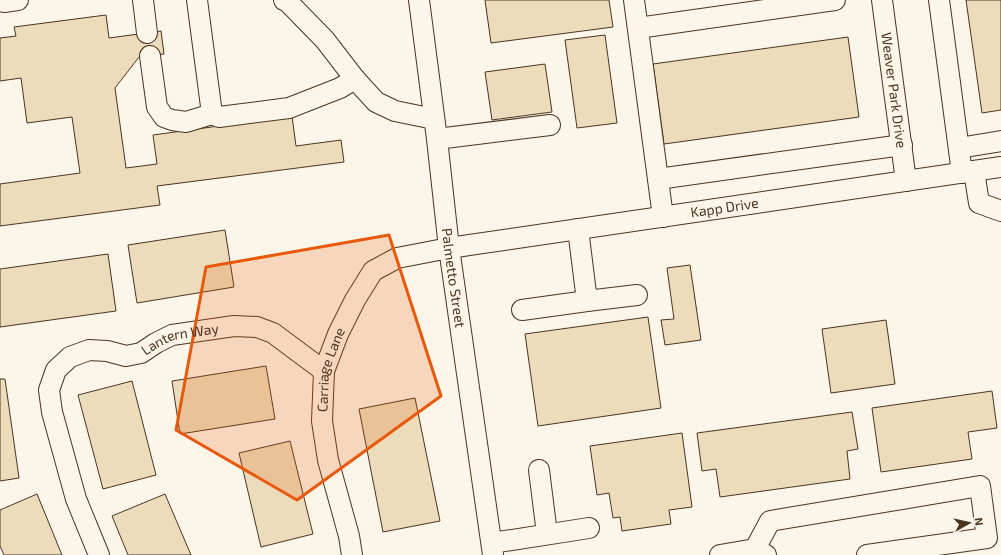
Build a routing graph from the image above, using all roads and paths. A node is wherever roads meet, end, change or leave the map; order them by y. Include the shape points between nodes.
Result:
1 (143, 0) edge
2 (197, 0) edge
3 (284, 0) edge
4 (419, 0) edge
5 (634, 0) edge
6 (835, 0) edge
7 (882, 0) edge
8 (939, 0) edge
9 (638, 28) junction
10 (147, 33) dead end
11 (150, 56) dead end
12 (355, 79) junction
13 (212, 114) junction
14 (434, 119) junction
15 (550, 125) dead end
16 (437, 139) junction
17 (1001, 141) edge
18 (902, 145) junction
19 (959, 148) junction
20 (1001, 167) edge
21 (968, 172) junction
22 (658, 179) junction
23 (906, 181) junction
24 (1001, 211) edge
25 (663, 216) junction
26 (578, 229) junction
27 (449, 248) junction
28 (637, 295) dead end
29 (588, 301) junction
30 (522, 310) dead end
31 (324, 371) junction
32 (539, 470) dead end
33 (589, 528) dead end
34 (547, 534) junction
35 (492, 549) edge
36 (761, 552) edge
37 (99, 555) edge
38 (352, 555) edge
39 (720, 555) edge
40 (867, 555) edge

1 - 10 street
2 - 13 street
3 - 12 street via 325,40
4 - 14 street, Palmetto Street
5 - 9 street
6 - 9 street
7 - 18 street, Weaver Park Drive
8 - 19 street
9 - 22 street
11 - 13 street via 157,106 164,117 186,122
12 - 13 street via 340,88 290,108 219,117
12 - 14 street via 376,102 395,111
14 - 16 street, Palmetto Street
15 - 16 street
16 - 27 street, Palmetto Street
17 - 19 street
18 - 22 street
18 - 23 street, Weaver Park Drive
19 - 21 street
20 - 21 street, Kapp Drive
21 - 23 street, Kapp Drive
21 - 24 street via 979,203
22 - 25 street
23 - 25 street, Kapp Drive
25 - 26 street, Kapp Drive
26 - 27 street, Kapp Drive
26 - 29 street
27 - 31 street, Carriage Lane via 397,258 373,271 338,334
27 - 35 street, Palmetto Street
28 - 29 street
29 - 30 street
31 - 37 street, Lantern Way via 273,332 257,327 234,326 172,335 141,353 126,356 107,350 89,350 70,357 56,370 49,390 52,412 76,499
31 - 38 street, Carriage Lane via 322,421 328,460
32 - 34 street
33 - 34 street
34 - 35 street
36 - 39 street
36 - 40 street via 770,521 980,486 987,538

